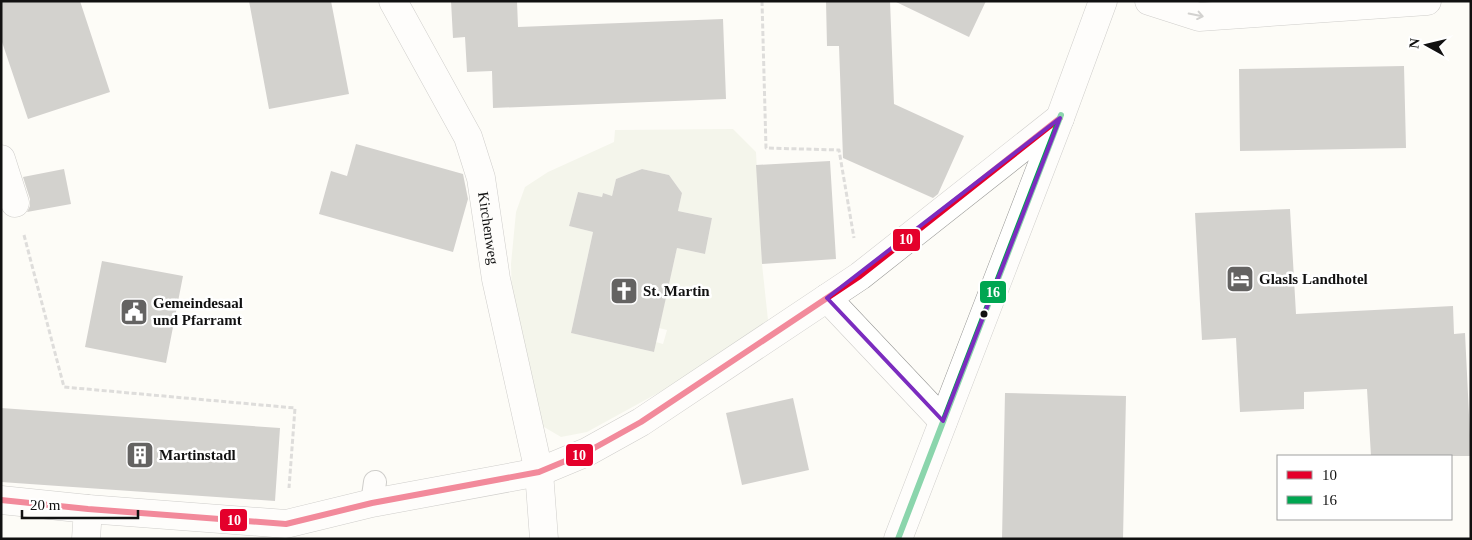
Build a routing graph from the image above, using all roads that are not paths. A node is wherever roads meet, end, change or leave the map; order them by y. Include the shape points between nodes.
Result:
1 (393, 1) edge
2 (1103, 1) edge
3 (1149, 1) edge
4 (1427, 1) edge
5 (1354, 4) edge
6 (1060, 118) junction
7 (1, 159) edge
8 (15, 203) road end
9 (827, 298) junction
10 (943, 421) junction
11 (540, 472) junction
12 (1, 500) edge
13 (88, 509) junction
14 (86, 539) edge
15 (544, 539) edge
16 (898, 539) edge

1 - 11 street, Kirchenweg via 468,137 482,178 496,279
2 - 6 street
3 -> 5 street via 1199,17
4 - 5 street
6 - 9 street via 860,276
6 - 10 street
7 - 8 street
9 - 10 street
9 - 11 street via 640,422 587,452
10 - 16 street
11 - 13 street via 374,493 286,524
11 - 15 street, Kirchenweg
12 - 13 street
13 - 14 street

